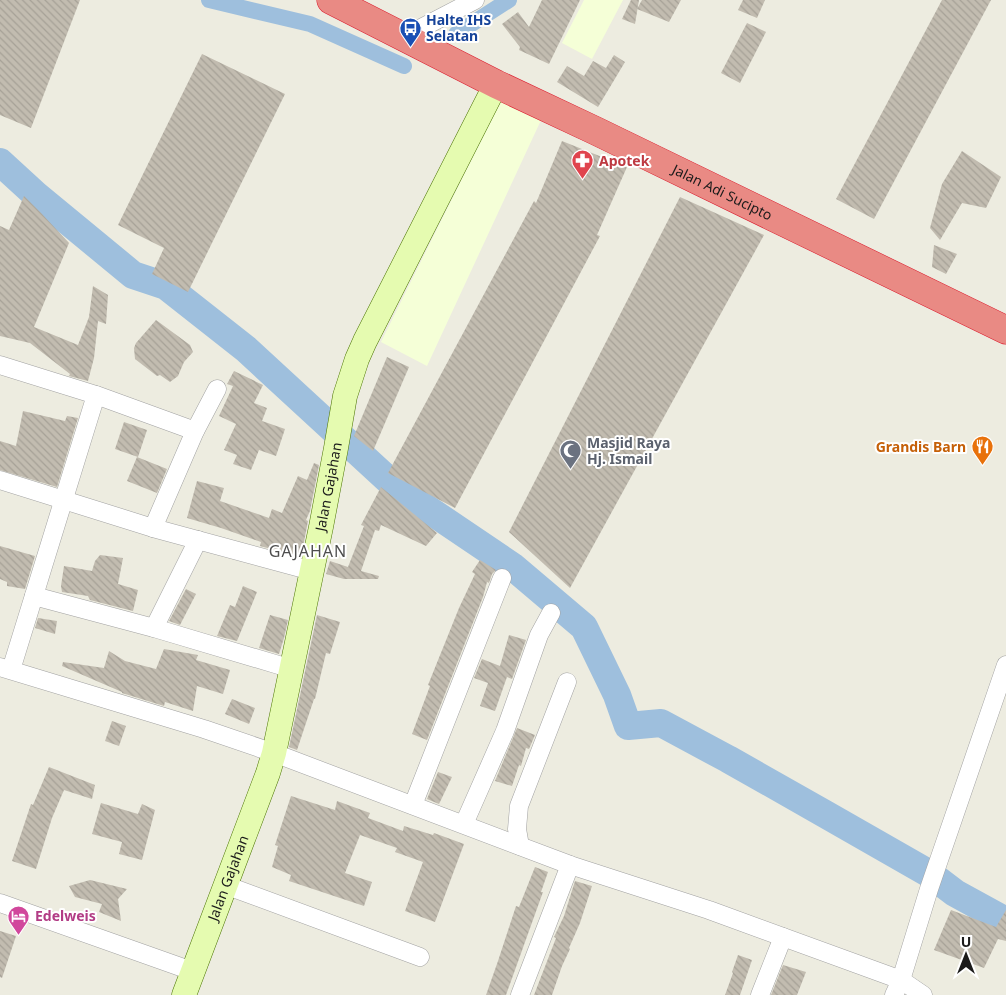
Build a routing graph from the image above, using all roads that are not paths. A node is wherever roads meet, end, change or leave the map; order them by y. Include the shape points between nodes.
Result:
1 (331, 0) edge
2 (470, 2) edge
3 (404, 37) junction
4 (496, 84) junction
5 (1006, 330) edge
6 (0, 365) edge
7 (217, 389) dead end
8 (96, 395) junction
9 (195, 431) junction
10 (0, 480) edge
11 (64, 499) junction
12 (153, 528) junction
13 (198, 540) junction
14 (312, 571) junction
15 (502, 578) dead end
16 (34, 596) junction
17 (552, 613) dead end
18 (154, 628) junction
19 (1006, 665) edge
20 (5, 668) edge
21 (292, 670) junction
22 (568, 682) dead end
23 (274, 753) junction
24 (413, 805) junction
25 (464, 824) junction
26 (520, 846) junction
27 (570, 865) junction
28 (225, 885) junction
29 (1, 908) edge
30 (783, 937) junction
31 (420, 958) dead end
32 (192, 971) junction
33 (897, 987) edge
34 (184, 995) edge
35 (520, 995) edge
36 (760, 995) edge
37 (923, 995) edge

1 - 3 highway, Jalan Adi Sucipto
2 - 3 street
3 - 4 highway, Jalan Adi Sucipto
4 - 5 highway, Jalan Adi Sucipto
4 - 14 street, Jalan Gajahan via 365,341 349,381
6 - 8 street
7 - 9 street
8 - 9 street
8 - 11 street
9 - 12 street
10 - 11 street
11 - 12 street
11 - 16 street
12 - 13 street
13 - 14 street
13 - 18 street
14 - 21 street, Jalan Gajahan
15 - 24 street
16 - 18 street
16 - 20 street
17 - 25 street via 539,635 504,731
18 - 21 street
19 - 33 street
20 - 23 street
21 - 23 street, Jalan Gajahan
22 - 26 street via 519,806 517,829
23 - 24 street
23 - 28 street, Jalan Gajahan
24 - 25 street
25 - 26 street
26 - 27 street
27 - 30 street
27 - 35 street
28 - 31 street
28 - 32 street, Jalan Gajahan
29 - 32 street
30 - 33 street
30 - 36 street
32 - 34 street, Jalan Gajahan
33 - 37 street

